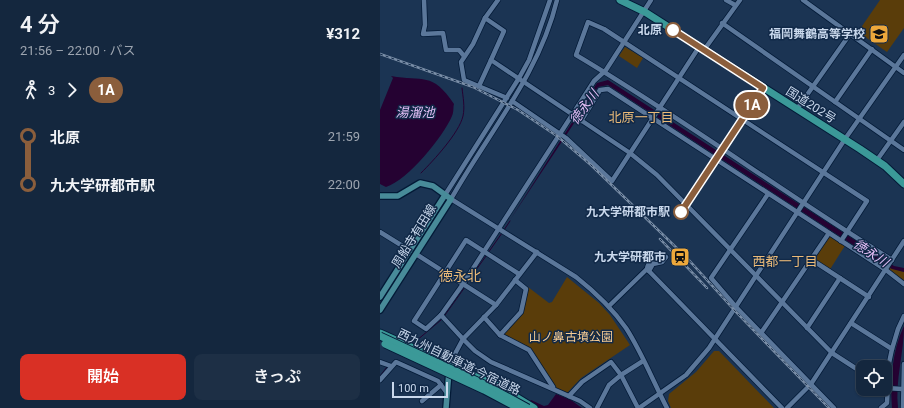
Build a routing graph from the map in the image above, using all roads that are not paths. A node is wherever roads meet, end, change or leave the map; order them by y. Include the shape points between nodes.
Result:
1 (424, 0) edge
2 (498, 0) edge
3 (550, 0) edge
4 (557, 0) edge
5 (620, 0) edge
6 (651, 0) edge
7 (726, 0) edge
8 (740, 0) edge
9 (802, 0) edge
10 (735, 5) junction
11 (645, 12) junction
12 (485, 18) junction
13 (722, 23) junction
14 (850, 34) junction
15 (624, 42) junction
16 (702, 49) junction
17 (872, 49) junction
18 (904, 55) edge
19 (464, 56) junction
20 (491, 60) junction
21 (896, 67) junction
22 (604, 72) junction
23 (904, 72) edge
24 (519, 78) junction
25 (680, 78) junction
26 (525, 82) junction
27 (479, 86) junction
28 (813, 86) junction
29 (763, 88) junction
30 (507, 98) junction
31 (512, 101) junction
32 (835, 102) junction
33 (659, 108) junction
34 (797, 109) junction
35 (574, 116) junction
36 (653, 118) junction
37 (860, 119) junction
38 (580, 120) junction
39 (744, 120) junction
40 (904, 123) edge
41 (561, 134) junction
42 (845, 139) junction
43 (891, 141) junction
44 (724, 149) junction
45 (904, 150) edge
46 (630, 153) junction
47 (716, 160) junction
48 (878, 160) junction
49 (824, 172) junction
50 (904, 184) edge
51 (768, 194) junction
52 (445, 195) junction
53 (380, 196) edge
54 (451, 199) junction
55 (804, 202) junction
56 (687, 205) junction
57 (798, 213) junction
58 (500, 229) junction
59 (848, 231) junction
60 (380, 232) edge
61 (829, 233) junction
62 (841, 241) junction
63 (904, 241) edge
64 (409, 250) junction
65 (731, 251) junction
66 (485, 252) junction
67 (537, 252) junction
68 (416, 254) junction
69 (812, 260) junction
70 (892, 260) junction
71 (886, 270) junction
72 (444, 272) junction
73 (520, 274) junction
74 (756, 275) junction
75 (840, 278) junction
76 (515, 280) junction
77 (463, 284) junction
78 (904, 284) edge
79 (380, 296) edge
80 (869, 297) junction
81 (783, 303) junction
82 (496, 305) junction
83 (609, 306) junction
84 (736, 307) junction
85 (380, 310) edge
86 (441, 314) junction
87 (904, 316) edge
88 (484, 317) junction
89 (851, 323) junction
90 (807, 328) junction
91 (380, 332) edge
92 (761, 333) junction
93 (500, 335) junction
94 (380, 336) edge
95 (463, 339) junction
96 (715, 339) junction
97 (380, 343) edge
98 (892, 349) junction
99 (832, 353) junction
100 (890, 360) edge
101 (643, 361) junction
102 (380, 362) edge
103 (450, 363) junction
104 (904, 364) edge
105 (391, 366) junction
106 (856, 368) edge
107 (621, 375) junction
108 (449, 376) junction
109 (380, 380) edge
110 (811, 384) junction
111 (441, 385) junction
112 (892, 388) edge
113 (555, 389) junction
114 (902, 389) junction
115 (447, 393) junction
116 (660, 394) junction
117 (569, 396) junction
118 (887, 396) edge
119 (422, 401) dead end
120 (446, 408) edge
121 (512, 408) edge
122 (518, 408) edge
123 (528, 408) edge
124 (534, 408) edge
125 (590, 408) edge
126 (597, 408) edge
127 (639, 408) edge
128 (667, 408) edge
129 (782, 408) edge
130 (787, 408) edge
131 (834, 408) edge
132 (881, 408) edge
133 (903, 408) edge

1 - 19 street via 423,34 443,33 446,50 459,50
2 - 12 street
3 - 24 street
4 - 26 street
5 - 11 highway, 国道202号
6 - 11 street
7 - 10 street
8 - 10 street
9 - 14 street
10 - 13 street
11 - 15 street
11 - 16 highway, 国道202号
12 - 19 street via 473,44
12 - 20 street via 504,31
13 - 16 street
13 - 28 street
14 - 17 street
14 - 28 street
15 - 22 street
15 - 22 street via 588,22 576,55
15 - 25 street
16 - 25 street
16 - 29 highway, 国道202号
17 - 21 street
17 - 32 street
18 - 21 street
19 - 27 street via 460,62 464,80
20 - 24 street
20 - 27 street
21 - 23 street
21 - 37 street
22 - 33 street
22 - 35 street via 594,81
24 - 26 street
24 - 30 street
25 - 33 street
25 - 39 street
26 - 31 street
26 - 35 street
27 - 30 street
28 - 32 street
28 - 34 street
29 - 34 highway, 国道202号
29 - 39 street
30 - 52 street
31 - 41 street
31 - 54 street
32 - 37 street
33 - 36 street
33 - 44 street
34 - 42 highway, 国道202号
35 - 38 street
35 - 41 street
36 - 38 street via 608,88 600,90
36 - 46 street
36 - 47 street
37 - 42 street
37 - 43 street
38 - 46 street
39 - 44 street
39 - 49 street
40 - 43 street
41 - 46 street via 612,181
41 - 58 street
42 - 48 highway, 国道202号
42 - 49 street
43 - 45 street
43 - 48 street
44 - 47 street
44 - 55 street
46 - 56 street
47 - 51 street
47 - 56 street
48 - 50 highway, 国道202号
49 - 55 street
49 - 59 street via 867,201
51 - 57 street
51 - 65 street
52 - 53 main road, 周船寺有田線 via 433,186 420,183 398,196
52 - 54 main road, 周船寺有田線
52 - 64 main road, 周船寺有田線
54 - 58 street
54 - 68 main road, 周船寺有田線
55 - 57 street
55 - 59 street
56 - 65 street
57 - 61 street
57 - 74 street
58 - 66 street
58 - 67 street
59 - 62 street
59 - 70 street
60 - 64 street
61 - 62 street
61 - 69 street
62 - 71 street
63 - 70 street
64 - 79 main road, 周船寺有田線
65 - 74 street
65 - 84 street via 711,278
66 - 72 street via 466,240
66 - 73 street
66 - 77 street
67 - 73 street
67 - 83 street via 576,277
68 - 72 street
68 - 85 main road, 周船寺有田線
69 - 75 street
69 - 81 street
70 - 71 street
71 - 78 street
71 - 80 street
72 - 77 street
72 - 86 street via 414,321 426,329
73 - 76 street
74 - 81 street
74 - 84 street
75 - 80 street
75 - 90 street
76 - 82 street
76 - 93 street via 526,289 521,312
77 - 82 street
77 - 86 street
80 - 89 street
81 - 90 street
81 - 92 street
82 - 88 street
83 - 96 street via 648,270
83 - 101 street via 626,328
84 - 92 street
84 - 96 street
86 - 95 street
87 - 98 street
88 - 93 street
88 - 95 street
89 - 98 street
89 - 99 street
90 - 99 street
91 - 103 highway
92 - 110 street
93 - 113 street via 529,350
94 - 123 highway, 西九州自動車道;今宿道路, bridge via 486,385
95 - 103 street
95 - 113 street via 491,362
96 - 116 street via 694,368
96 - 129 street
97 - 108 highway
97 - 122 highway, 西九州自動車道;今宿道路, bridge
98 - 100 street
99 - 106 street
99 - 110 street
101 - 107 street
101 - 116 street
102 - 105 street
103 - 108 main road
103 - 124 highway via 498,386
104 - 114 street
105 - 109 street
105 - 111 street via 396,362 438,381
107 - 117 street via 609,362 582,382
107 - 126 street via 609,385
107 - 127 street
108 - 115 main road
108 - 121 highway
110 - 130 street
110 - 131 street
111 - 115 street
111 - 119 street
112 - 114 street
113 - 117 street
114 - 133 street
115 - 120 main road
116 - 127 street
116 - 128 street
117 - 125 street
118 - 132 street via 887,403

